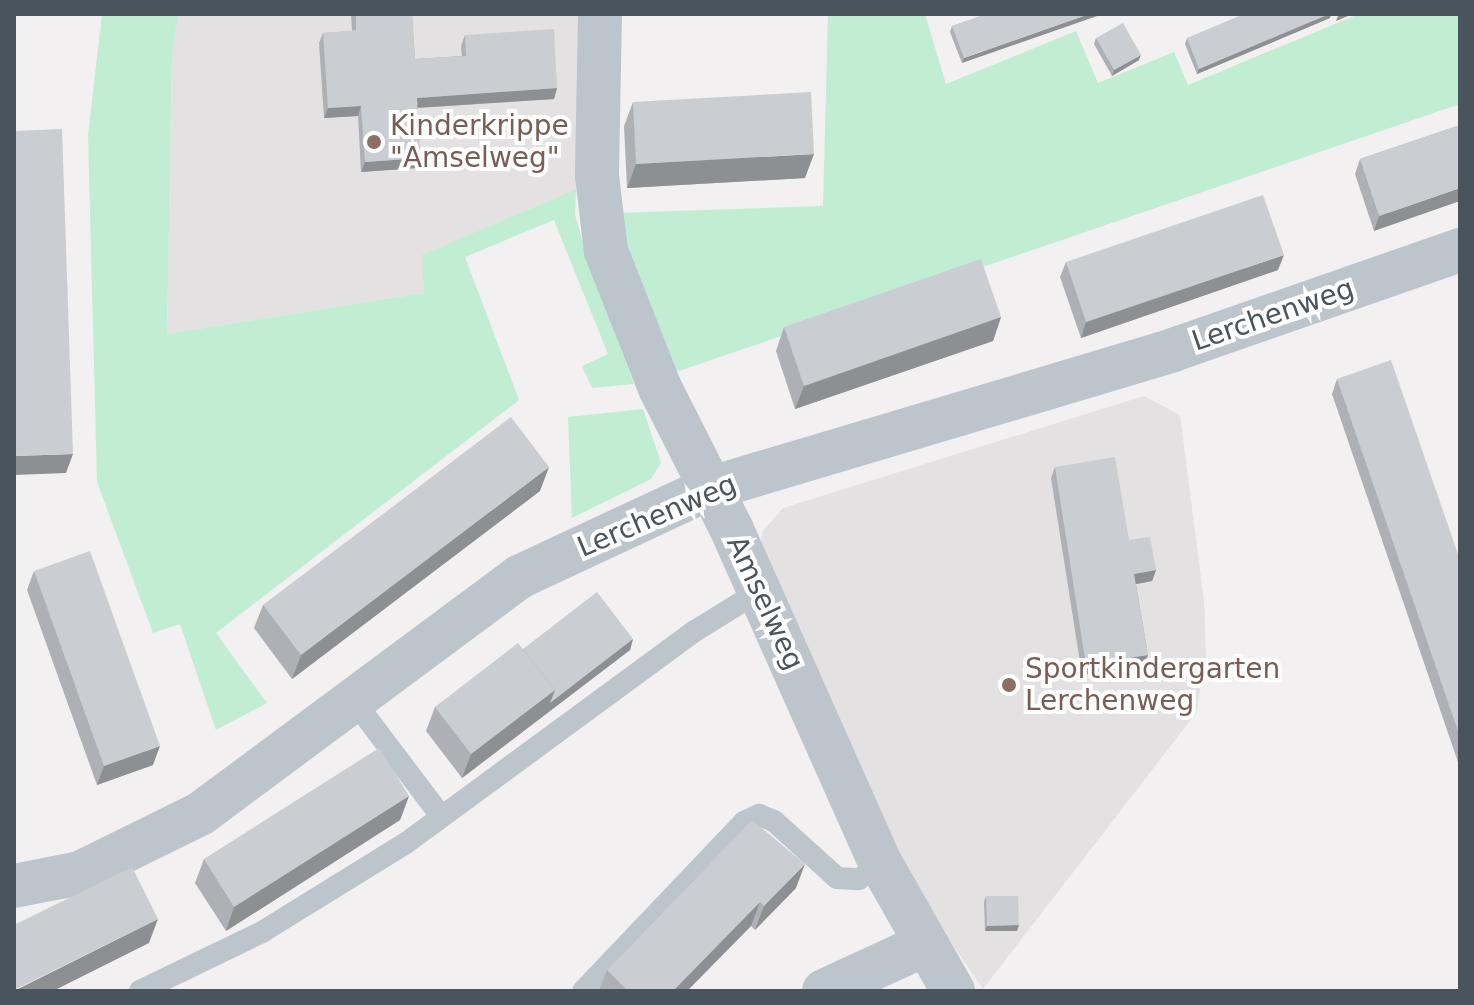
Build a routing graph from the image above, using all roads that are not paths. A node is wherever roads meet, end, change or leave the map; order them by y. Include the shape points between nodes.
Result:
1 (600, 14) edge
2 (1460, 250) edge
3 (708, 489) junction
4 (758, 592) junction
5 (354, 701) junction
6 (441, 816) junction
7 (881, 864) junction
8 (14, 886) edge
9 (924, 945) junction
10 (140, 991) edge
11 (583, 991) edge
12 (824, 991) edge
13 (953, 991) edge

1 - 3 street, Amselweg via 601,231 660,388
2 - 3 street, Lerchenweg via 1173,350
3 - 4 street, Amselweg
3 - 5 street, Lerchenweg via 519,577
4 - 6 lane via 695,631
4 - 7 street, Amselweg
5 - 6 lane
5 - 8 street, Lerchenweg via 200,814 80,873
6 - 10 lane via 262,932
7 - 9 street, Amselweg
7 - 11 lane via 859,879 837,878 774,821 759,815 744,822
9 - 12 street
9 - 13 street, Amselweg

